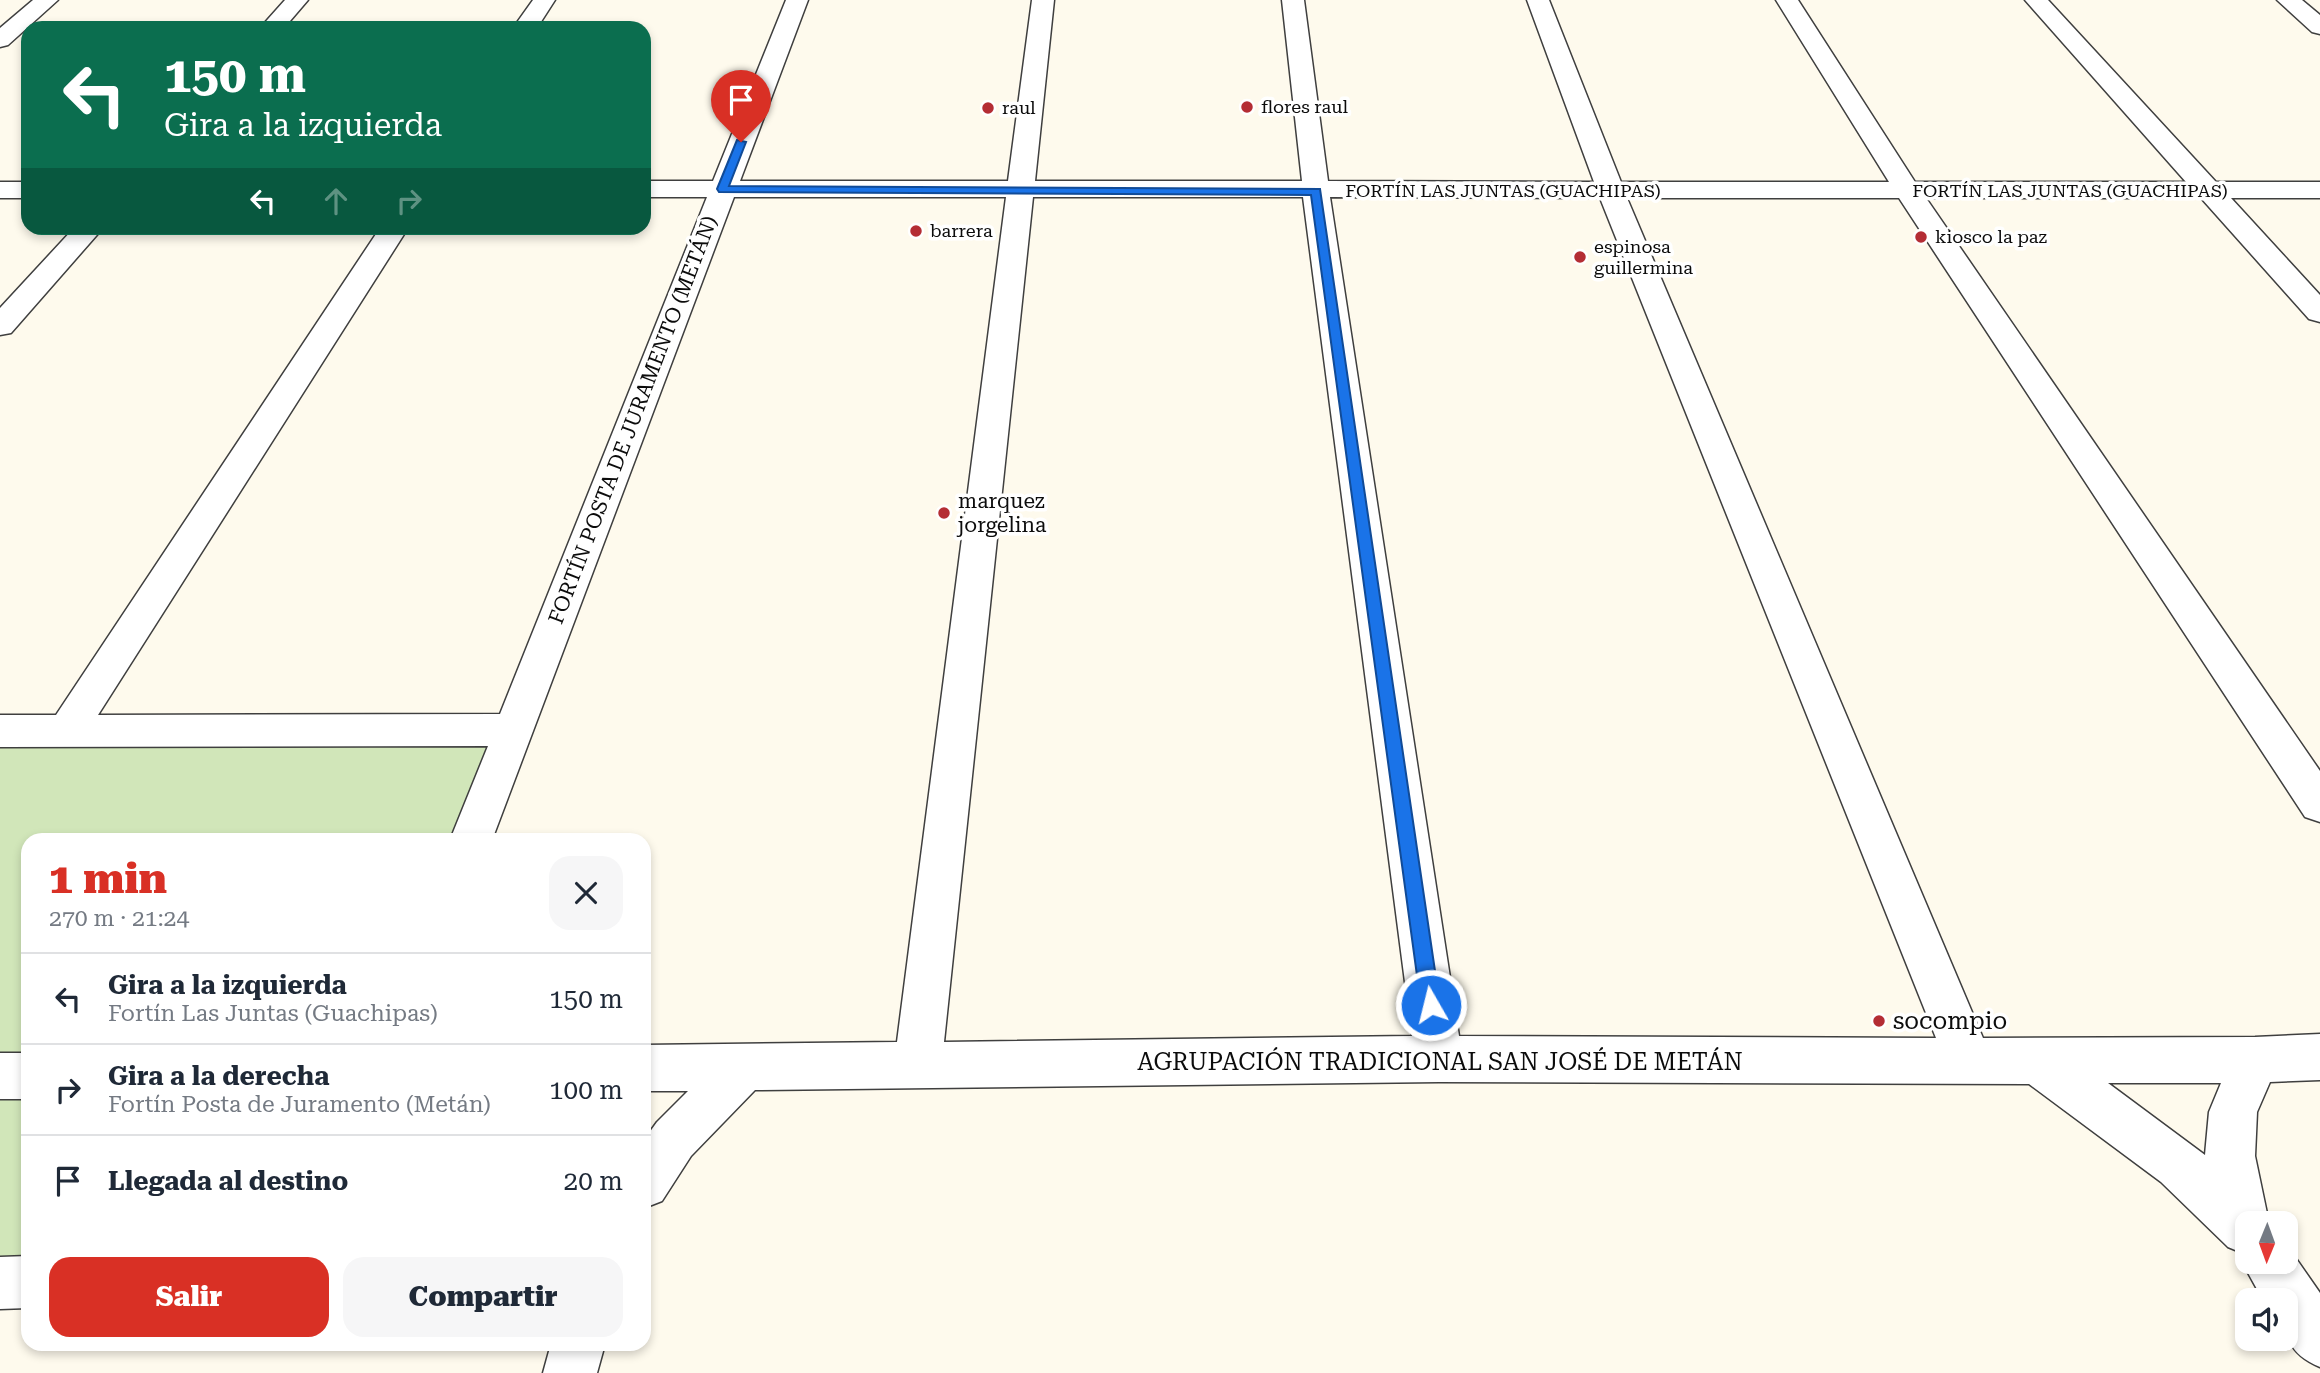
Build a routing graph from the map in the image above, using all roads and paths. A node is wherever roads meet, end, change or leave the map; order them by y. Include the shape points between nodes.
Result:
1 (47, 0) edge
2 (297, 0) edge
3 (544, 0) edge
4 (797, 0) edge
5 (1043, 0) edge
6 (1293, 0) edge
7 (1538, 0) edge
8 (1787, 0) edge
9 (2036, 0) edge
10 (2288, 0) edge
11 (22, 21) edge
12 (278, 21) edge
13 (530, 21) edge
14 (21, 22) edge
15 (2320, 27) edge
16 (0, 40) edge
17 (651, 189) edge
18 (723, 189) junction
19 (0, 190) edge
20 (21, 190) edge
21 (1020, 190) junction
22 (2208, 190) junction
23 (2320, 190) edge
24 (1316, 191) junction
25 (1611, 191) junction
26 (1908, 191) junction
27 (83, 235) edge
28 (389, 235) edge
29 (2320, 313) edge
30 (0, 326) edge
31 (512, 730) junction
32 (0, 731) edge
33 (67, 731) junction
34 (2320, 804) edge
35 (474, 833) edge
36 (2320, 1057) edge
37 (1439, 1059) junction
38 (2036, 1060) junction
39 (2255, 1060) junction
40 (1969, 1061) junction
41 (918, 1065) junction
42 (744, 1067) junction
43 (651, 1068) edge
44 (0, 1076) edge
45 (21, 1076) edge
46 (651, 1172) edge
47 (2245, 1211) edge
48 (2235, 1221) edge
49 (2276, 1274) edge
50 (21, 1282) edge
51 (0, 1283) edge
52 (2320, 1340) edge
53 (576, 1351) edge
54 (570, 1373) edge

1 - 11 street
2 - 12 street
3 - 13 street
4 - 18 street, FORTÍN POSTA DE JURAMENTO (METÁN)
5 - 21 street
6 - 24 street
7 - 25 street
8 - 26 street
9 - 22 street
10 - 15 street
14 - 16 street
17 - 18 street, FORTÍN LAS JUNTAS (GUACHIPAS)
18 - 21 street, FORTÍN LAS JUNTAS (GUACHIPAS)
18 - 31 street, FORTÍN POSTA DE JURAMENTO (METÁN)
19 - 20 street
21 - 24 street, FORTÍN LAS JUNTAS (GUACHIPAS)
21 - 41 street
22 - 23 street, FORTÍN LAS JUNTAS (GUACHIPAS)
22 - 26 street, FORTÍN LAS JUNTAS (GUACHIPAS)
22 - 29 street
24 - 25 street, FORTÍN LAS JUNTAS (GUACHIPAS)
24 - 37 street
25 - 26 street, FORTÍN LAS JUNTAS (GUACHIPAS)
25 - 40 street
26 - 34 street
27 - 30 street
28 - 33 street
31 - 33 street
31 - 35 street, FORTÍN POSTA DE JURAMENTO (METÁN)
32 - 33 street
36 - 39 street, AGRUPACIÓN TRADICIONAL SAN JOSÉ DE METÁN
37 - 40 street, AGRUPACIÓN TRADICIONAL SAN JOSÉ DE METÁN
37 - 41 street, AGRUPACIÓN TRADICIONAL SAN JOSÉ DE METÁN
38 - 39 street, AGRUPACIÓN TRADICIONAL SAN JOSÉ DE METÁN
38 - 40 street, AGRUPACIÓN TRADICIONAL SAN JOSÉ DE METÁN
38 - 48 street via 2179,1164
39 - 47 street via 2233,1112 2230,1156
41 - 42 street, AGRUPACIÓN TRADICIONAL SAN JOSÉ DE METÁN
42 - 43 street, AGRUPACIÓN TRADICIONAL SAN JOSÉ DE METÁN
42 - 46 street via 674,1139
44 - 45 street
49 - 52 street
50 - 51 street
53 - 54 street

